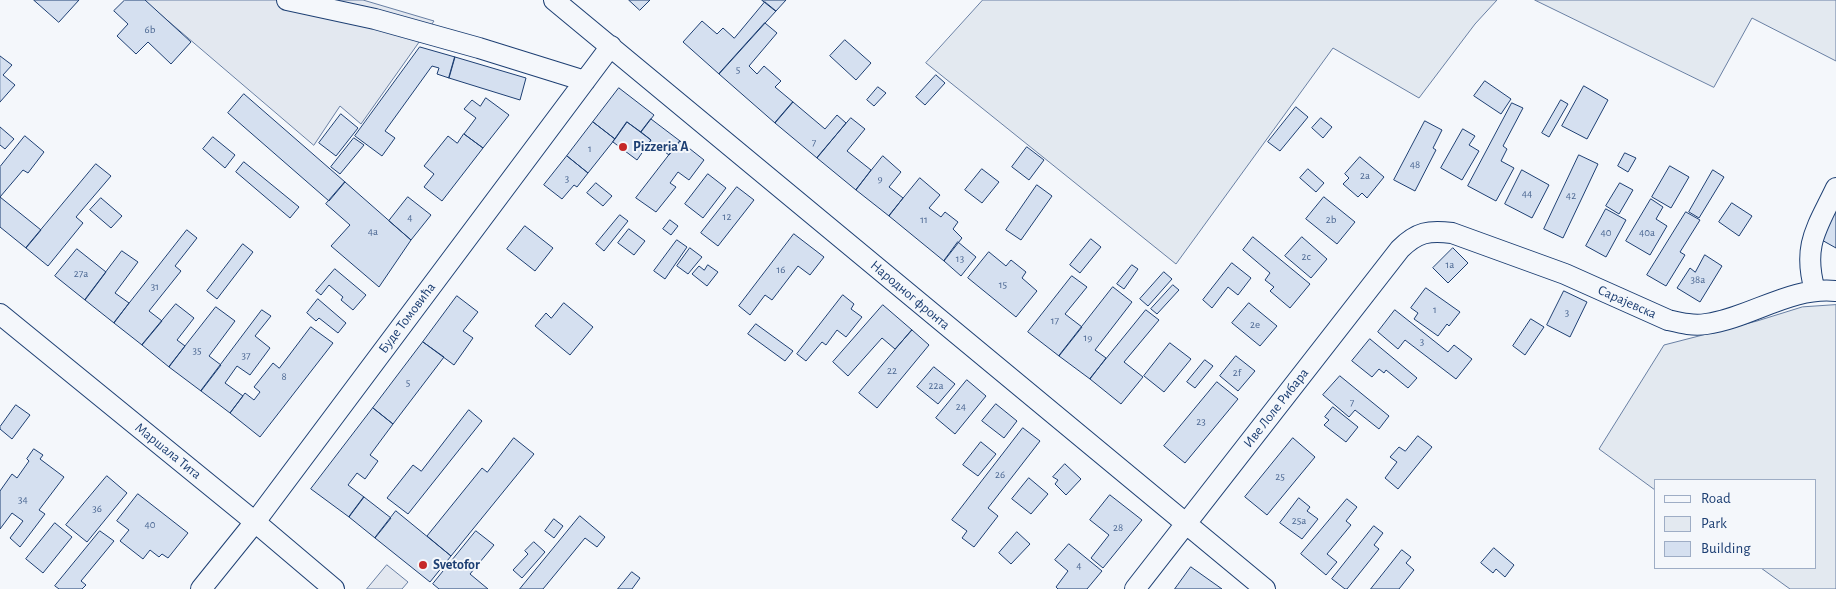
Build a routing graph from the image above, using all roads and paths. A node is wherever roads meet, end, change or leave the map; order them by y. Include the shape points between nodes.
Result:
1 (287, 0) edge
2 (554, 0) edge
3 (611, 46) junction
4 (585, 80) junction
5 (1836, 188) edge
6 (1422, 233) joint
7 (1815, 291) junction
8 (1836, 291) edge
9 (0, 314) edge
10 (255, 522) junction
11 (1186, 524) junction
12 (201, 589) edge
13 (334, 589) edge
14 (1135, 589) edge
15 (1265, 589) edge

1 - 4 street via 375,19
2 - 3 street, Народног фронта
3 - 4 street, Буде Томовића
3 - 11 street, Народног фронта
4 - 10 street, Буде Томовића
5 - 7 street via 1812,237 1810,263
6 - 7 street, Сарајевска via 1452,233 1566,274 1679,323 1705,324 1723,320
6 - 11 street, Иве Лоле Рибара via 1400,249
7 - 8 street, Сарајевска
9 - 10 street, Маршала Тита
10 - 12 street, Буде Томовића
10 - 13 street, Маршала Тита
11 - 14 street, Иве Лоле Рибара
11 - 15 street, Народног фронта

